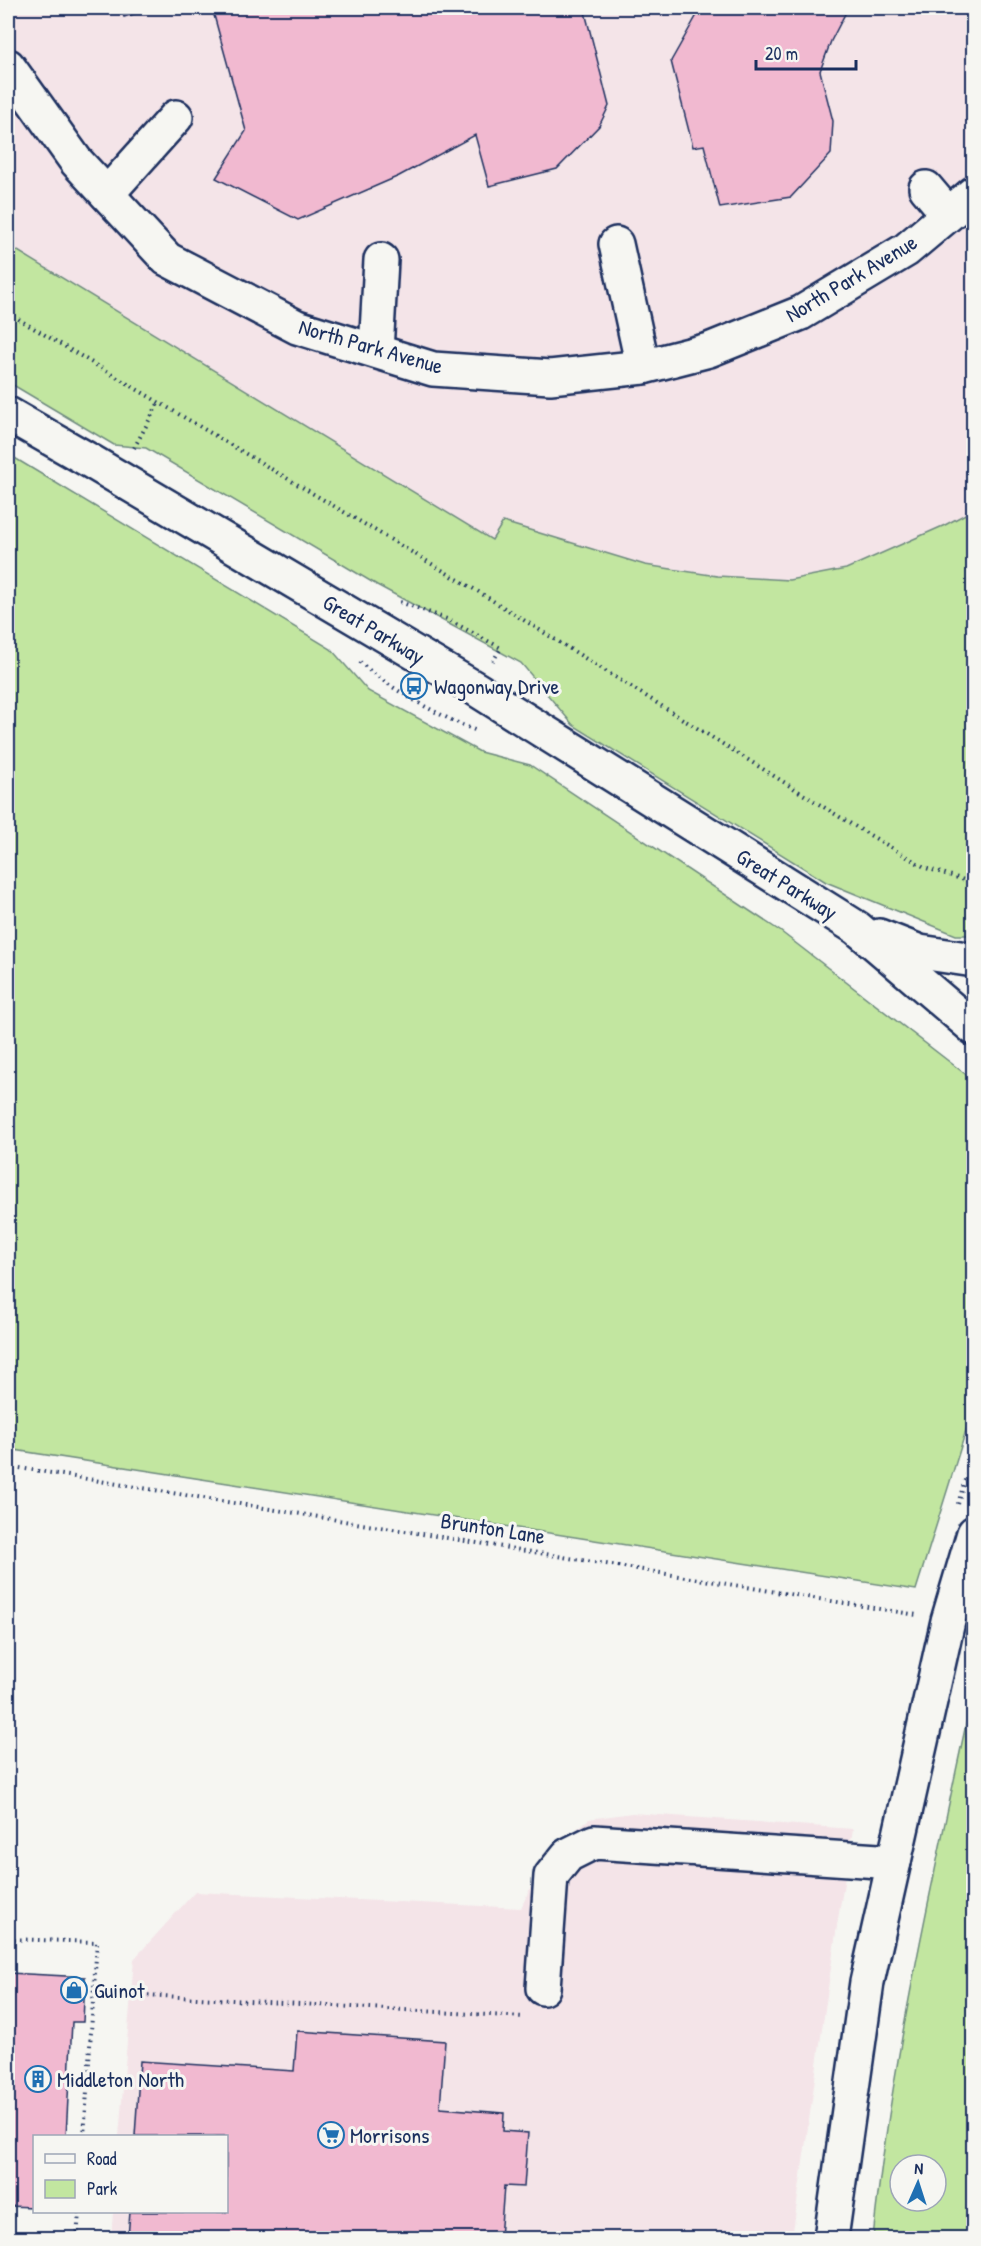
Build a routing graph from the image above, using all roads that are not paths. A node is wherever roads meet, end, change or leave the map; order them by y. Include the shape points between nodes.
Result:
1 (8, 66) edge
2 (176, 117) dead end
3 (926, 188) dead end
4 (974, 193) edge
5 (106, 194) junction
6 (948, 214) junction
7 (616, 244) dead end
8 (381, 260) dead end
9 (376, 351) junction
10 (644, 367) junction
11 (8, 414) edge
12 (857, 928) junction
13 (974, 960) edge
14 (974, 1028) edge
15 (974, 1533) edge
16 (894, 1862) junction
17 (537, 2003) road end
18 (831, 2238) edge

1 - 5 street, North Park Avenue via 76,161
2 - 5 street
3 - 6 street
4 - 6 street, North Park Avenue
5 - 9 street, North Park Avenue via 167,259 297,327
6 - 10 street, North Park Avenue via 906,249 801,313 709,350
7 - 10 street
8 - 9 street
9 - 10 street, North Park Avenue via 433,369 550,377
11 - 12 street, Great Parkway via 476,689
12 - 13 street, Great Parkway via 920,952
12 - 14 street, Great Parkway
15 - 16 street via 948,1621
16 - 17 street via 594,1842 568,1856 551,1876
16 - 18 street via 867,1982

